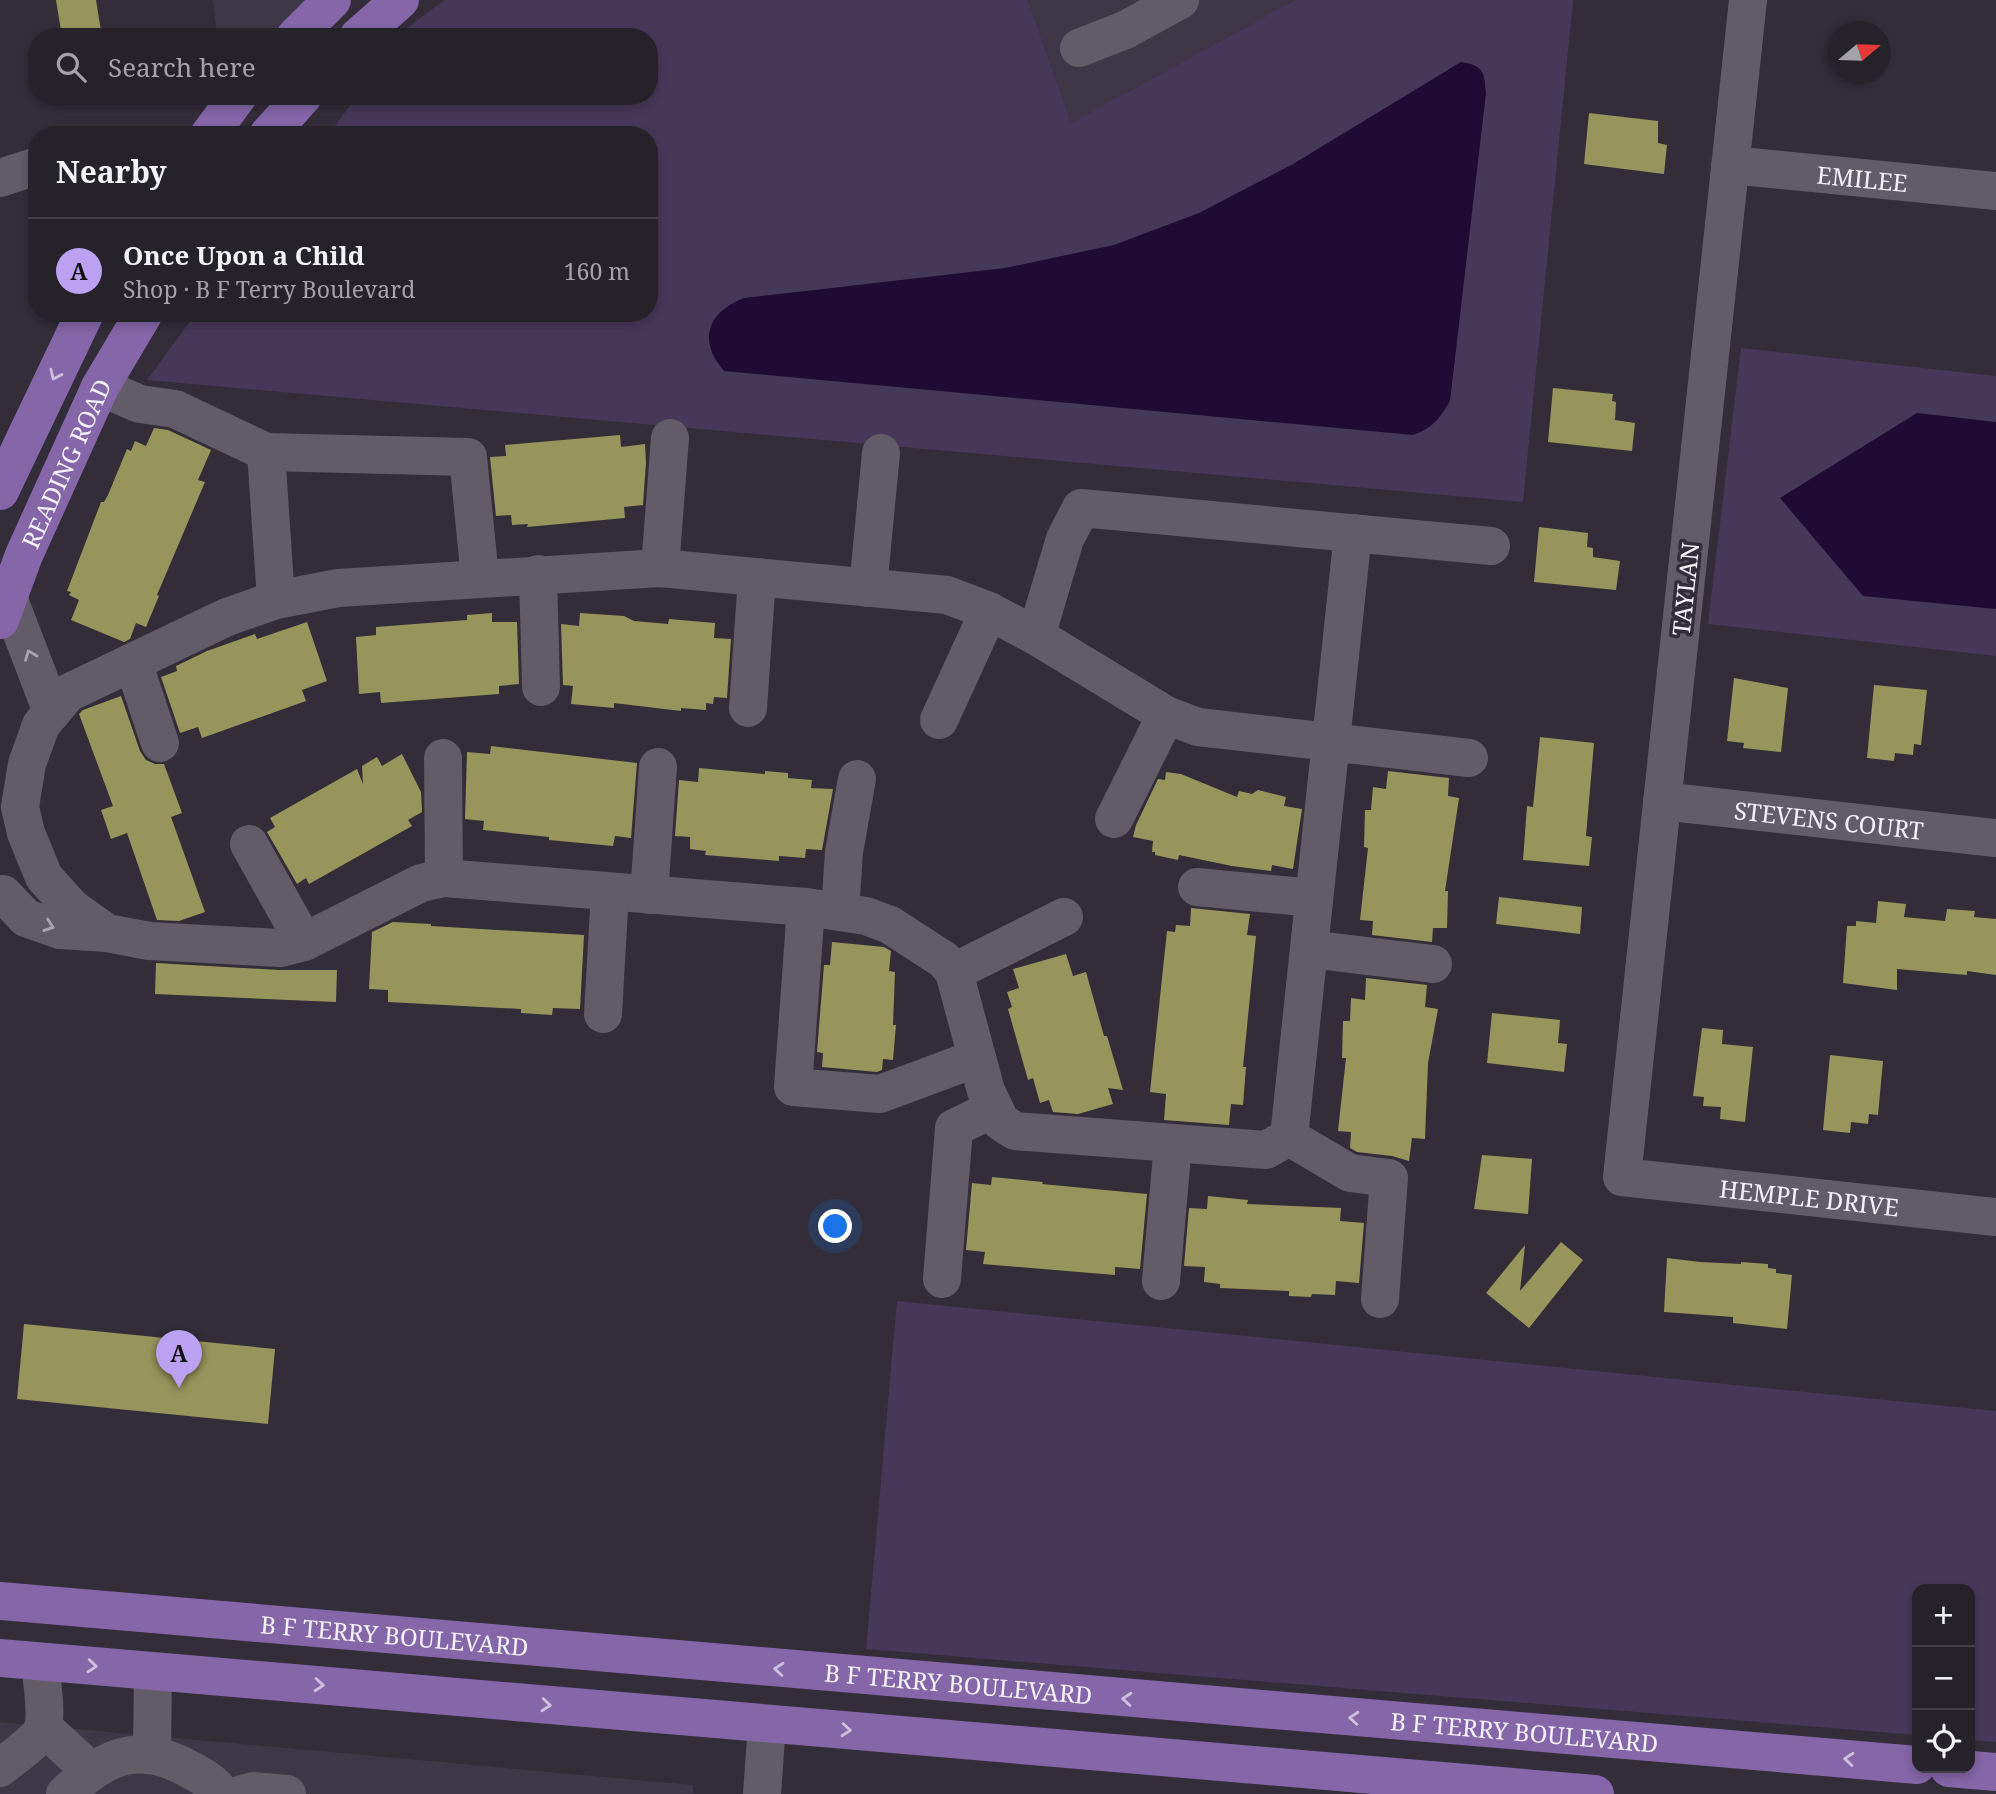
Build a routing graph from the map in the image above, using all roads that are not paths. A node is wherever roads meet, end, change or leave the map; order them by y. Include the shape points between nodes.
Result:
1 (400, 0) edge
2 (1180, 0) edge
3 (1748, 0) edge
4 (323, 3) edge
5 (1119, 15) edge
6 (303, 28) edge
7 (368, 28) edge
8 (1079, 48) dead end
9 (231, 105) edge
10 (295, 105) edge
11 (216, 126) edge
12 (276, 126) edge
13 (1730, 165) junction
14 (28, 169) edge
15 (0, 177) edge
16 (1996, 191) edge
17 (81, 322) edge
18 (139, 322) edge
19 (100, 387) junction
20 (670, 438) dead end
21 (266, 452) junction
22 (881, 453) dead end
23 (0, 491) edge
24 (1353, 533) junction
25 (1491, 547) dead end
26 (660, 568) junction
27 (538, 574) junction
28 (757, 577) junction
29 (480, 578) junction
30 (868, 588) junction
31 (276, 600) junction
32 (4, 608) edge
33 (989, 611) junction
34 (1036, 636) junction
35 (132, 663) junction
36 (541, 687) dead end
37 (748, 708) dead end
38 (52, 712) junction
39 (1167, 715) junction
40 (939, 720) dead end
41 (1331, 742) junction
42 (160, 743) dead end
43 (443, 758) dead end
44 (1469, 758) dead end
45 (658, 767) dead end
46 (857, 779) dead end
47 (1662, 801) junction
48 (1114, 820) dead end
49 (13, 835) edge
50 (1996, 838) edge
51 (249, 844) dead end
52 (44, 877) junction
53 (444, 878) junction
54 (1197, 887) dead end
55 (610, 892) junction
56 (1, 894) edge
57 (649, 895) junction
58 (1314, 898) junction
59 (823, 910) junction
60 (1064, 917) dead end
61 (107, 933) junction
62 (304, 942) junction
63 (1309, 949) junction
64 (1433, 964) dead end
65 (954, 972) junction
66 (603, 1014) dead end
67 (977, 1058) junction
68 (993, 1109) junction
69 (1289, 1137) junction
70 (1173, 1143) junction
71 (1622, 1177) joint
72 (1996, 1217) edge
73 (942, 1279) dead end
74 (1161, 1281) dead end
75 (1380, 1298) dead end
76 (0, 1601) edge
77 (0, 1658) edge
78 (40, 1662) junction
79 (153, 1671) junction
80 (767, 1724) junction
81 (43, 1727) junction
82 (152, 1754) junction
83 (1912, 1765) edge
84 (0, 1768) edge
85 (1975, 1770) edge
86 (1996, 1772) edge
87 (78, 1782) edge
88 (222, 1794) edge
89 (242, 1794) edge
90 (286, 1794) edge
91 (762, 1794) edge
92 (1595, 1794) edge

1 - 7 main road
2 - 5 street
3 - 13 street, TAYLAN
4 - 6 main road
5 - 8 street
9 - 11 main road
10 - 12 main road
13 - 16 street, EMILEE
13 - 47 street, TAYLAN
14 - 15 street
17 -> 23 main road, READING ROAD
18 - 19 main road, READING ROAD
19 - 21 street via 140,404 175,409
19 - 32 main road, READING ROAD
20 - 26 street
21 - 29 street via 468,457
21 - 31 street
22 - 30 street
24 - 25 street
24 - 34 street via 1082,508 1065,539
24 - 41 street
26 - 27 street
26 - 28 street
27 - 29 street
27 - 36 street
28 - 30 street
28 - 37 street
29 - 31 street via 338,588
30 - 33 street via 947,595
31 - 35 street
38 -> 32 street
33 - 34 street
33 - 40 street
34 - 39 street
35 - 38 street via 68,693
35 - 42 street
38 - 49 street via 41,725 27,764
39 - 41 street via 1198,727
39 - 48 street
41 - 44 street
41 - 58 street
43 - 53 street
45 - 57 street
46 - 59 street via 844,852
47 - 50 street, STEVENS COURT
47 - 71 street, TAYLAN
49 - 52 street
51 - 62 street
52 - 56 street
52 - 61 street via 72,908
53 - 55 street
53 - 62 street via 421,883
54 - 58 street
55 - 57 street
55 - 66 street
56 -> 61 street via 26,918 60,930
57 - 59 street
58 - 63 street
59 - 65 street via 866,916 890,925 944,960
59 - 67 street via 793,1087 880,1094
60 - 65 street
61 - 62 street via 149,941 280,948
63 - 64 street
63 - 69 street
65 - 67 street
67 - 68 street
68 - 70 street via 1001,1122 1015,1131
68 - 73 street via 954,1128
69 - 70 street via 1266,1150
69 - 75 street via 1350,1172 1389,1178
70 - 74 street
71 - 72 street, HEMPLE DRIVE
83 -> 76 main road, B F TERRY BOULEVARD
77 - 78 main road
78 -> 79 main road
78 - 81 street
79 -> 80 main road
79 - 82 street
80 - 91 street
80 -> 92 main road
81 - 84 street
81 - 87 street
82 - 87 street via 113,1759
82 - 88 street via 194,1771
85 - 86 main road
89 - 90 street

